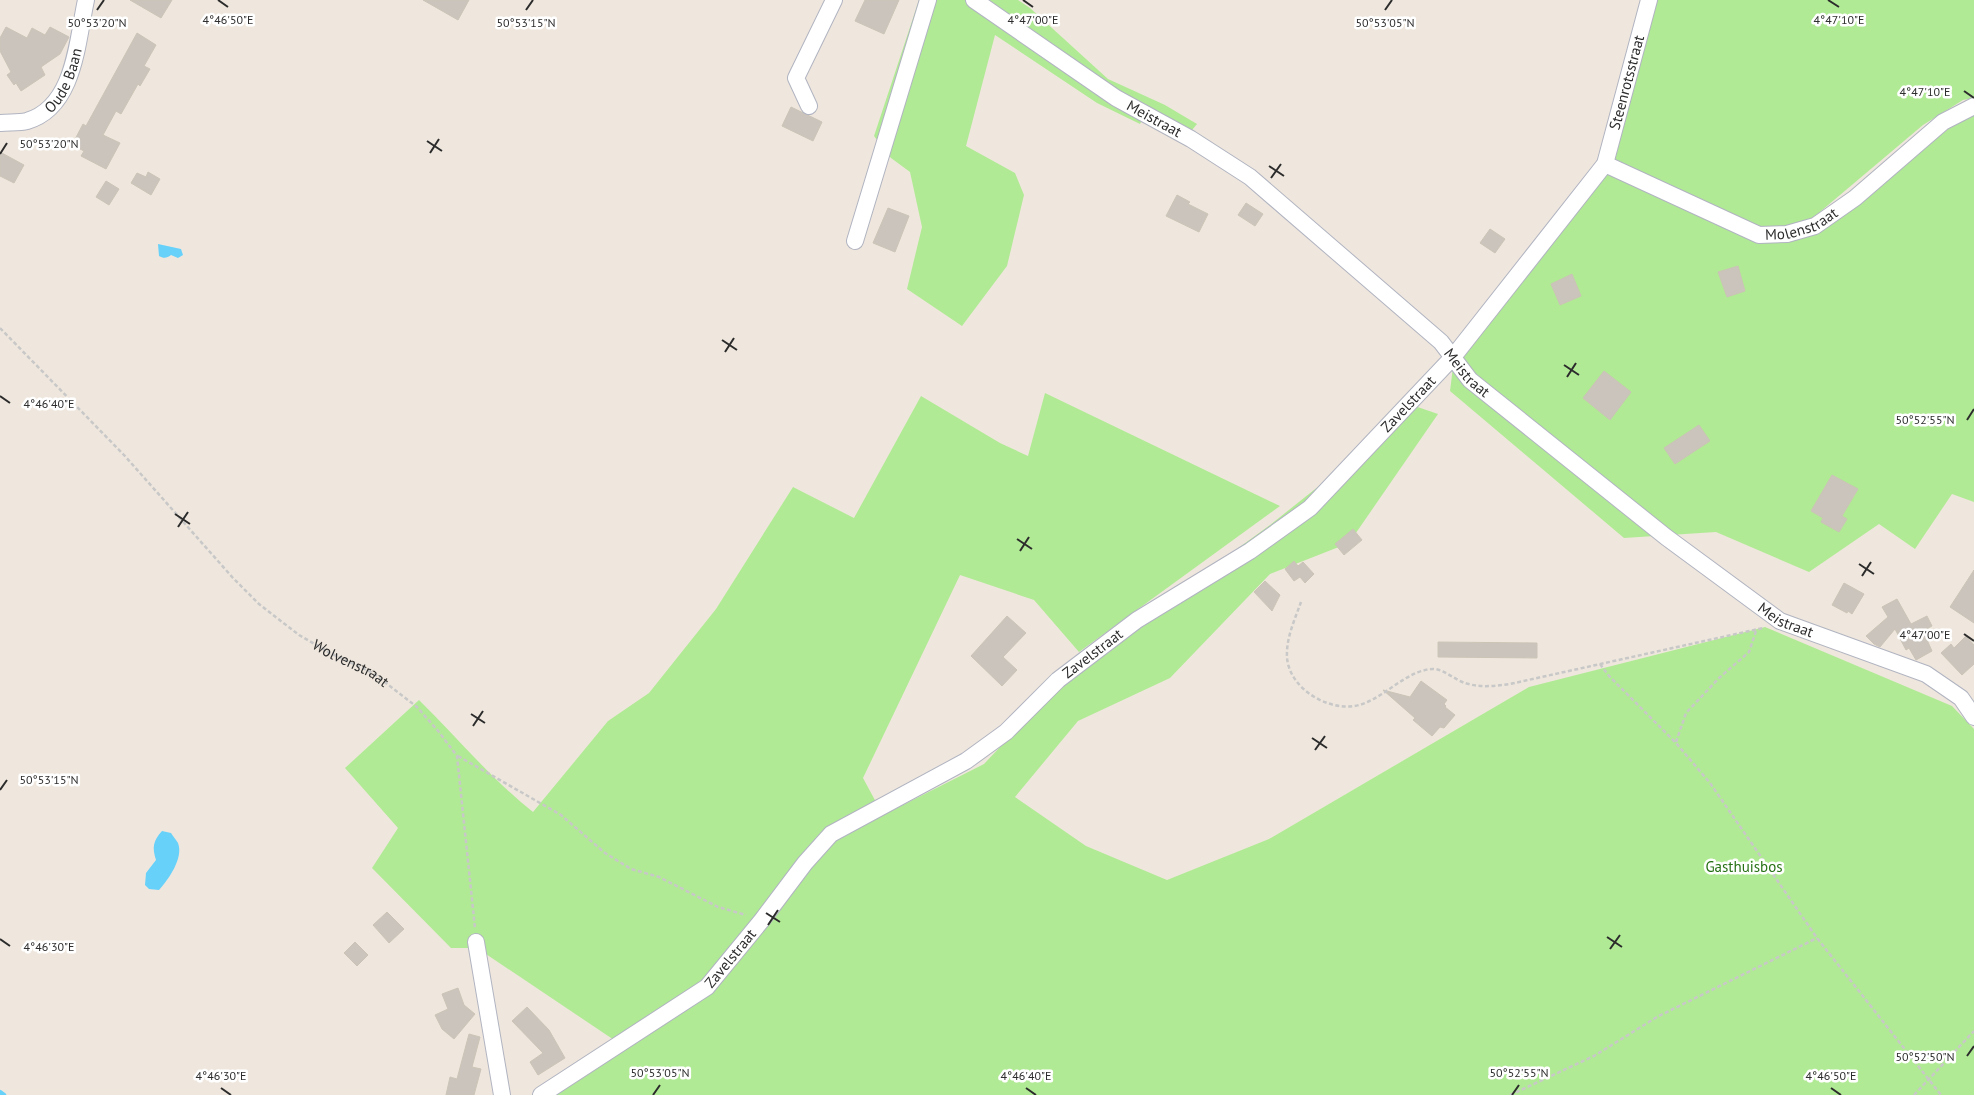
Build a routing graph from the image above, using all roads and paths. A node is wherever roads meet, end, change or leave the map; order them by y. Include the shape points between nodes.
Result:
1 (86, 0) edge
2 (834, 0) edge
3 (928, 0) edge
4 (974, 0) edge
5 (1649, 0) edge
6 (809, 106) dead end
7 (1974, 106) edge
8 (0, 122) edge
9 (1605, 164) junction
10 (855, 241) dead end
11 (0, 328) edge
12 (1453, 357) junction
13 (1301, 602) dead end
14 (1600, 664) junction
15 (1974, 717) edge
16 (1676, 743) junction
17 (457, 756) junction
18 (762, 920) junction
19 (1816, 938) junction
20 (476, 942) joint
21 (1974, 1031) edge
22 (1929, 1079) junction
23 (502, 1095) edge
24 (541, 1095) edge
25 (1510, 1095) edge
26 (1914, 1095) edge
27 (1941, 1095) edge

1 - 8 street, Oude Baan via 72,67 66,86 54,104 26,121
2 - 6 street via 796,78
3 - 10 street
4 - 12 street, Meistraat via 1116,98 1191,139 1250,177 1442,342
5 - 9 street, Steenrotsstraat
7 - 9 street, Molenstraat via 1943,122 1855,198 1814,226 1787,234 1759,235
9 - 12 street, Zavelstraat
11 - 17 path, Wolvenstraat via 124,455 259,604 299,635 373,673 417,707
12 - 15 street, Meistraat via 1470,380 1666,537 1780,621 1926,674 1960,698
12 - 18 street, Zavelstraat via 1310,508 1250,551 1137,620 1058,680 1006,732 966,761 831,834
13 - 14 path via 1288,643 1287,659 1292,675 1304,690 1325,702 1348,707 1365,704 1400,682 1434,669 1464,683 1490,686
14 - 16 path
14 - 16 path via 1756,631 1749,652 1686,713
16 - 19 path via 1710,783
17 - 18 path via 561,815 605,853 631,869 659,877 718,907
17 - 20 path, Wolvenstraat
18 - 24 street, Zavelstraat via 707,987
19 - 22 path
19 - 25 path via 1657,1017 1594,1056
20 - 23 street
21 - 22 path
22 - 26 path
22 - 27 path

